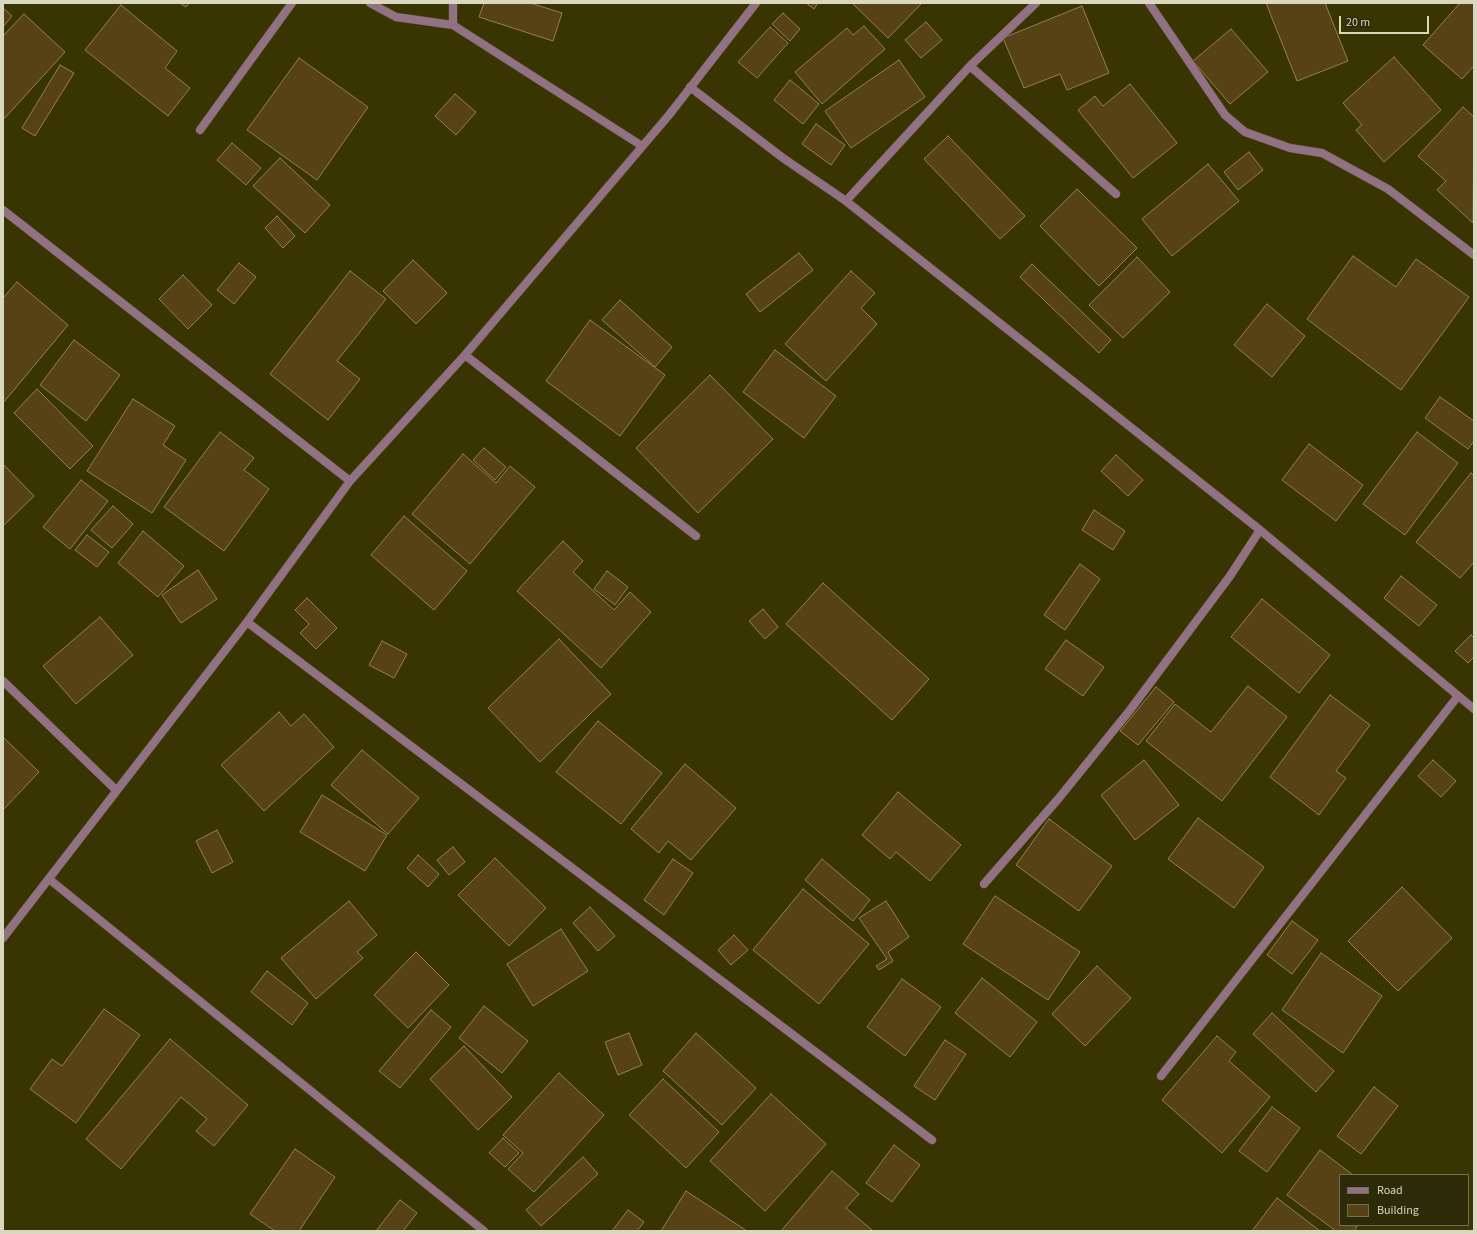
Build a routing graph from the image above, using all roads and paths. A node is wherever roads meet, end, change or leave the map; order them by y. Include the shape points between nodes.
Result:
1 (292, 3) edge
2 (370, 3) edge
3 (453, 3) edge
4 (756, 3) edge
5 (1036, 3) edge
6 (1149, 3) edge
7 (453, 25) junction
8 (970, 66) junction
9 (690, 87) junction
10 (200, 130) dead end
11 (642, 146) junction
12 (1116, 194) dead end
13 (846, 201) junction
14 (3, 210) edge
15 (1474, 255) edge
16 (465, 355) junction
17 (350, 481) junction
18 (1260, 530) junction
19 (696, 536) dead end
20 (247, 622) junction
21 (3, 681) edge
22 (1458, 696) junction
23 (1474, 710) edge
24 (116, 790) junction
25 (50, 879) junction
26 (984, 884) dead end
27 (3, 938) edge
28 (1161, 1076) dead end
29 (932, 1140) dead end
30 (484, 1231) edge

1 - 10 street
2 - 7 street via 396,17
3 - 7 street
4 - 9 street
5 - 8 street
6 - 15 street via 1225,115 1245,132 1290,148 1322,153 1388,189
7 - 11 street
8 - 12 street
8 - 13 street
9 - 11 street
9 - 13 street via 783,158
11 - 16 street
13 - 18 street
14 - 17 street
16 - 17 street
16 - 19 street
17 - 20 street
18 - 22 street
18 - 26 street via 1230,576 1130,710 1059,798
20 - 24 street
20 - 29 street
21 - 24 street
22 - 23 street
22 - 28 street
24 - 25 street
25 - 27 street
25 - 30 street

